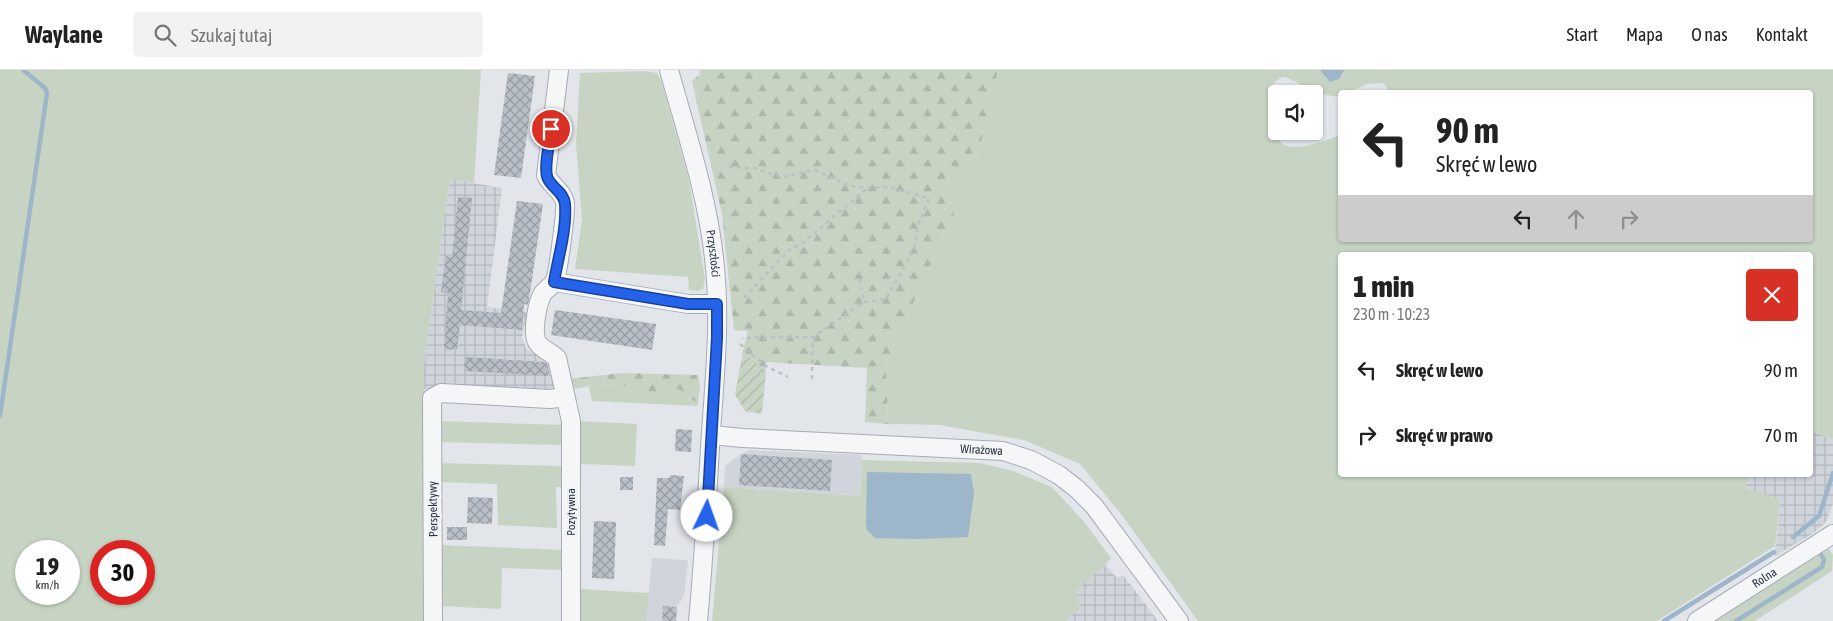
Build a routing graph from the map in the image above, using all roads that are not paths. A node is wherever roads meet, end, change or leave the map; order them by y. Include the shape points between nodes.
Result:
1 (559, 70) edge
2 (670, 70) edge
3 (554, 282) junction
4 (717, 304) junction
5 (566, 400) junction
6 (711, 435) junction
7 (1833, 534) edge
8 (433, 621) edge
9 (571, 621) edge
10 (698, 621) edge
11 (1179, 621) edge
12 (1697, 621) edge

1 - 3 street via 546,168 548,180 565,202
2 - 4 street, Przyszłości via 701,185 710,231
3 - 4 street via 688,304
3 - 5 street, Pozytywna via 543,293 539,304 535,337 540,346 557,358
4 - 6 street, Przyszłości
5 - 8 street, Perspektywy via 441,393 432,398
5 - 9 street, Pozytywna via 571,421
6 - 10 street, Przyszłości
6 - 11 street, Wirażowa via 1003,451 1032,460 1059,475 1094,506
7 - 12 street, Rolna

